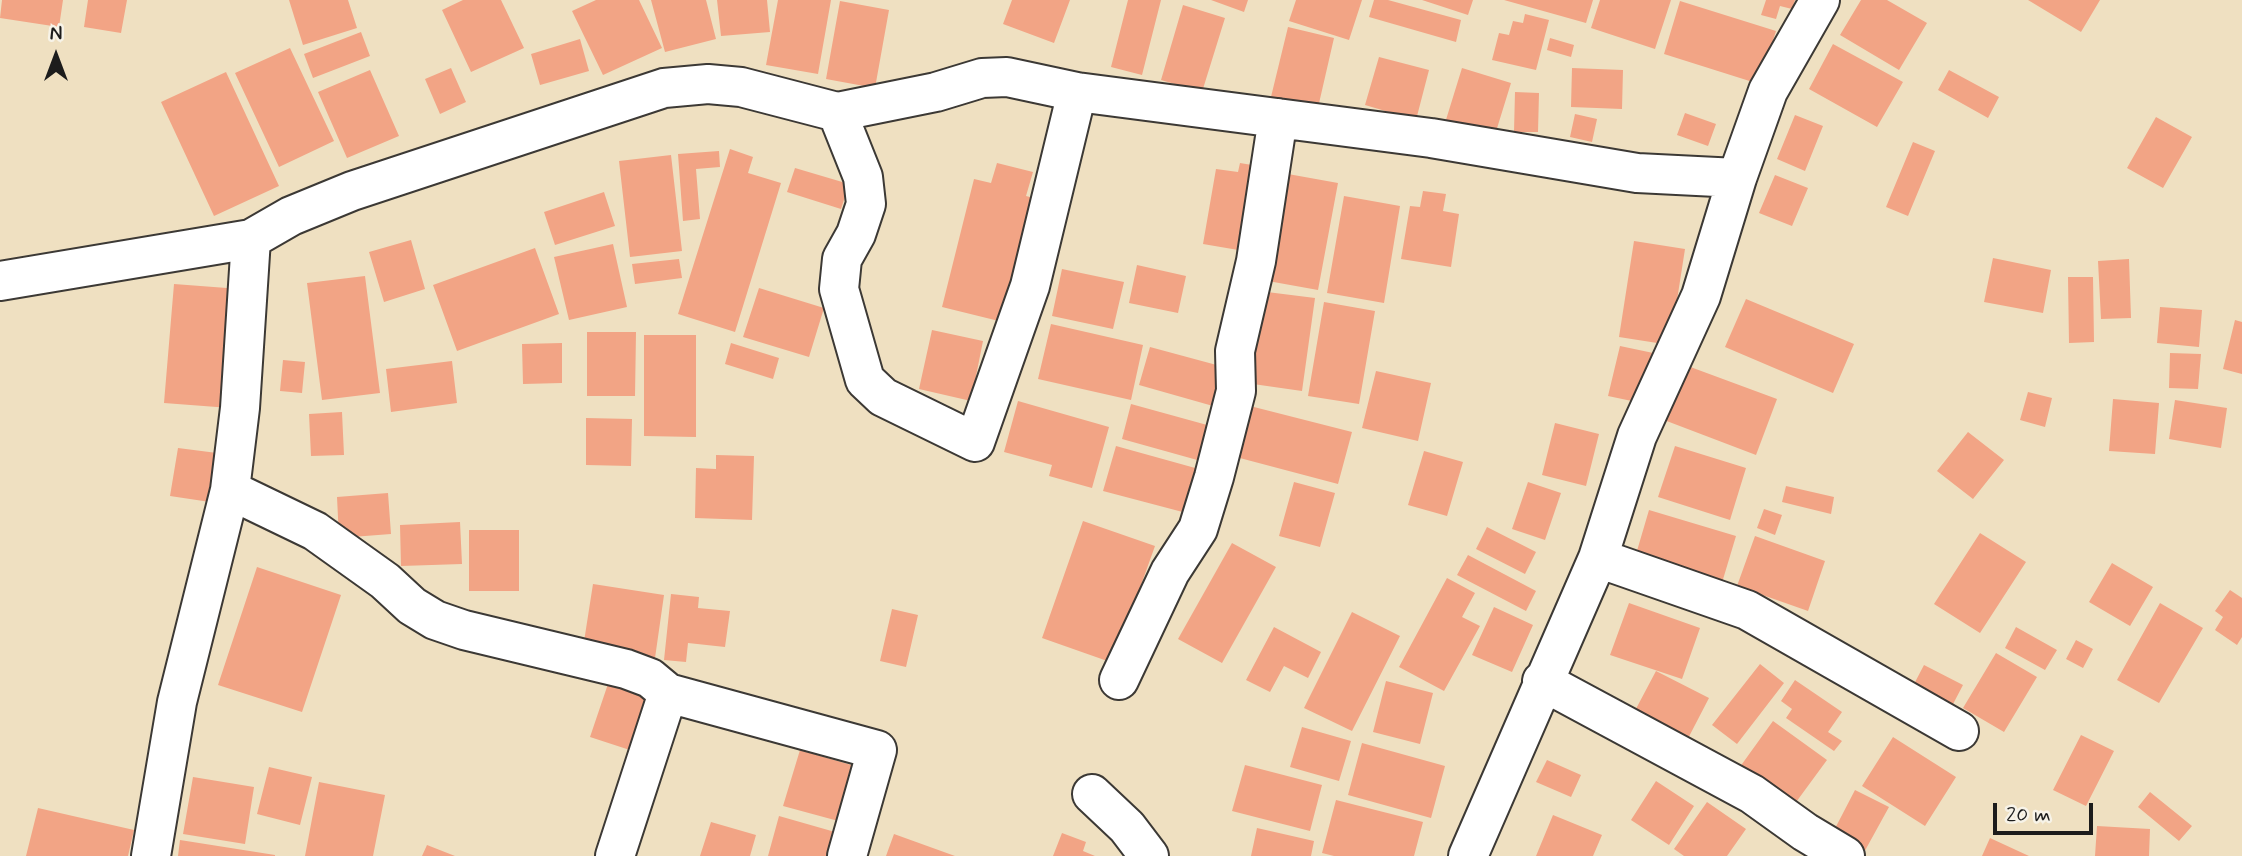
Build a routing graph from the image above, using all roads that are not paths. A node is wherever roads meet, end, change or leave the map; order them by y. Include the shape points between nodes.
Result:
1 (1820, 0) edge
2 (1077, 92) junction
3 (837, 112) junction
4 (1278, 118) junction
5 (1737, 178) junction
6 (251, 239) junction
7 (0, 281) edge
8 (230, 489) junction
9 (1598, 558) junction
10 (1119, 680) dead end
11 (1542, 681) junction
12 (668, 693) junction
13 (1959, 731) dead end
14 (1092, 794) dead end
15 (151, 856) edge
16 (615, 856) edge
17 (847, 856) edge
18 (1149, 856) edge
19 (1468, 856) edge
20 (1845, 856) edge

1 - 5 street via 1768,91
2 - 3 street via 1007,77 982,78
2 - 3 street via 1030,286 975,442 883,397 865,380 839,289 842,259 866,204 863,177
2 - 4 street
3 - 6 street via 741,87 664,88 352,191
4 - 5 street via 1637,173
4 - 10 street via 1256,261 1235,351 1236,391 1214,477 1198,529 1170,572
5 - 9 street via 1700,296 1637,436
6 - 7 street
6 - 8 street
8 - 12 street via 316,531 435,620 626,669 650,678
8 - 15 street via 177,702
9 - 11 street
9 - 13 street via 1747,610
11 - 19 street
11 - 20 street via 1752,793
12 - 16 street
12 - 17 street via 877,750
14 - 18 street

